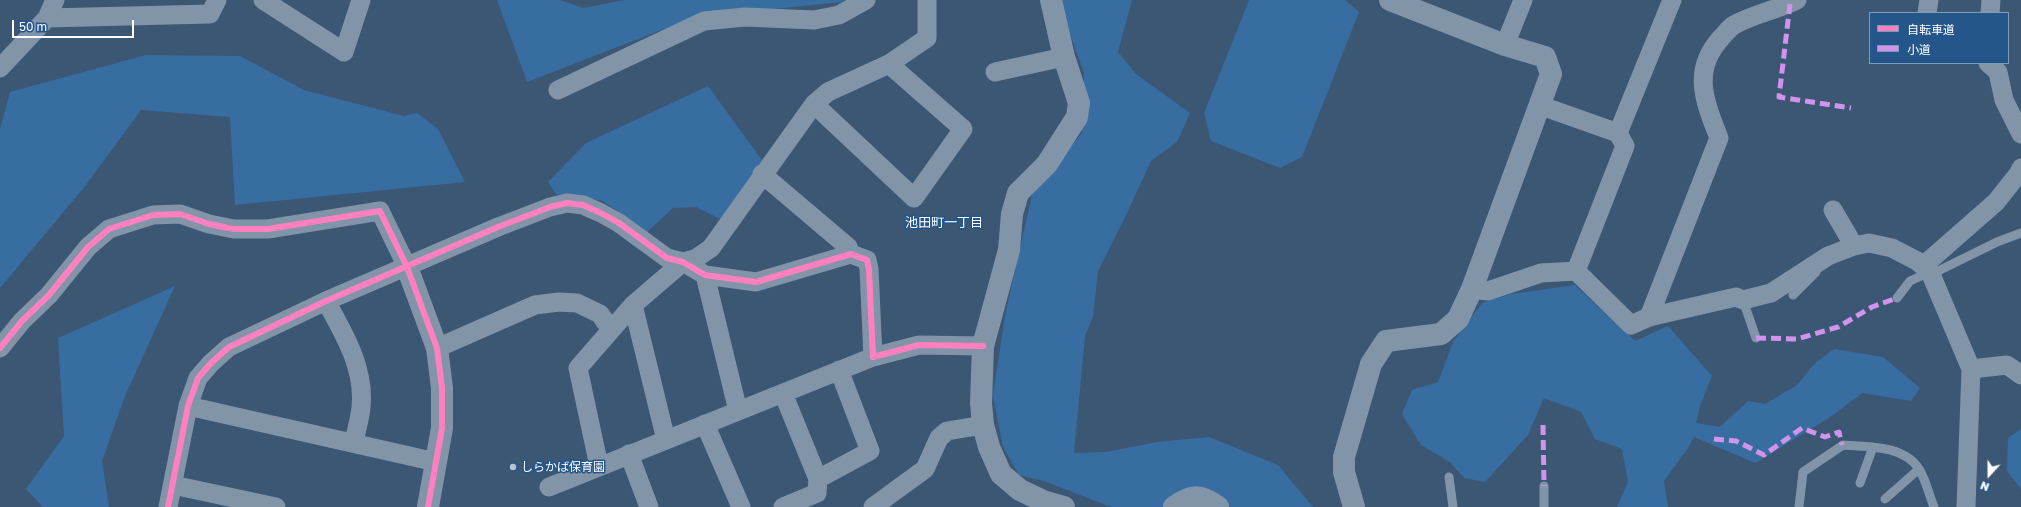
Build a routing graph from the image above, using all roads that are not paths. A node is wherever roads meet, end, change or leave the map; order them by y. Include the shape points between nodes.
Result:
1 (55, 0) edge
2 (217, 0) edge
3 (263, 0) edge
4 (361, 0) edge
5 (866, 0) edge
6 (927, 0) edge
7 (1051, 0) edge
8 (1390, 0) edge
9 (1523, 0) edge
10 (1672, 0) edge
11 (1797, 0) edge
12 (1929, 0) edge
13 (1991, 0) edge
14 (1927, 12) edge
15 (1990, 12) edge
16 (47, 18) junction
17 (1505, 44) junction
18 (1064, 57) junction
19 (889, 64) junction
20 (1989, 64) edge
21 (0, 68) edge
22 (995, 72) dead end
23 (558, 90) dead end
24 (814, 104) junction
25 (1539, 105) junction
26 (1618, 133) junction
27 (2021, 134) edge
28 (2021, 168) edge
29 (762, 174) junction
30 (1833, 210) dead end
31 (2021, 233) edge
32 (1854, 246) junction
33 (851, 254) junction
34 (1828, 256) junction
35 (684, 262) junction
36 (407, 267) junction
37 (1576, 271) junction
38 (1928, 271) junction
39 (705, 275) junction
40 (1472, 289) junction
41 (1793, 295) dead end
42 (1897, 298) dead end
43 (1743, 300) junction
44 (326, 301) junction
45 (633, 305) junction
46 (1649, 317) junction
47 (611, 330) junction
48 (1756, 338) dead end
49 (983, 346) junction
50 (0, 348) edge
51 (437, 348) junction
52 (873, 357) junction
53 (1971, 368) junction
54 (839, 370) junction
55 (2021, 375) edge
56 (783, 393) junction
57 (188, 406) junction
58 (738, 411) junction
59 (705, 424) junction
60 (983, 425) junction
61 (666, 440) junction
62 (354, 443) junction
63 (1873, 447) junction
64 (629, 454) junction
65 (436, 462) junction
66 (599, 466) junction
67 (1919, 469) junction
68 (1449, 477) dead end
69 (818, 479) junction
70 (1860, 482) dead end
71 (173, 485) junction
72 (1544, 486) dead end
73 (549, 487) dead end
74 (1885, 499) dead end
75 (168, 507) edge
76 (276, 507) edge
77 (428, 507) edge
78 (649, 507) edge
79 (741, 507) edge
80 (783, 507) edge
81 (873, 507) edge
82 (1064, 507) edge
83 (1174, 507) edge
84 (1218, 507) edge
85 (1354, 507) edge
86 (1453, 507) edge
87 (1544, 507) edge
88 (1799, 507) edge
89 (1934, 507) edge
90 (1966, 507) edge

1 - 16 street
2 - 16 street via 210,14
3 - 4 street via 344,52
5 - 23 street via 839,15 814,20 745,17 704,21
6 - 19 street via 928,38
7 - 18 street
8 - 17 street
9 - 17 street
10 - 26 street
11 - 46 street via 1733,25 1707,58 1702,83 1705,103 1719,138
12 - 14 street
13 - 15 street
16 - 21 street
17 - 25 street via 1545,57 1551,74
18 - 22 street
18 - 49 street via 1079,103 1076,117 1047,164 1018,193 1012,214 1009,250
19 - 24 street via 828,92
19 - 24 street via 963,130 914,198
20 - 27 street via 1998,72 2004,100
24 - 29 street
25 - 26 street
25 - 40 street
26 - 37 street via 1625,146
28 - 38 street via 1996,202
29 - 33 street via 848,247
29 - 35 street via 711,248 695,259
30 - 32 street
31 - 38 lane
32 - 34 street
32 - 38 street via 1870,243 1892,248
33 - 39 street via 756,282
33 - 52 street via 867,260
34 - 41 lane
34 - 43 street via 1771,293
35 - 36 street via 667,258 601,213 583,205 567,203 498,226
35 - 39 street
35 - 45 street
36 - 44 street
36 - 50 street via 380,211 268,229 234,229 180,214 153,215 109,229 88,247 49,295 22,321
36 - 51 street
37 - 40 street via 1541,273 1488,291
37 - 46 street via 1631,325
38 - 42 lane via 1910,281
38 - 53 street
39 - 58 street
40 - 85 street via 1458,319 1441,334 1386,341 1372,364 1344,457 1344,472
43 - 46 street via 1736,297
43 - 48 lane
44 - 57 street via 230,347 198,378
44 - 62 street via 350,346 359,376 361,406
45 - 47 street
45 - 61 street
47 - 51 street via 600,314 577,304 559,302 535,305
47 - 66 street via 578,368
49 - 52 street via 919,344
49 - 60 street
51 - 65 street via 442,388 442,428
52 - 54 street
53 - 55 street via 2007,365
53 - 90 street
54 - 56 street
54 - 69 street via 870,452
56 - 58 street
56 - 69 street
57 - 62 street
57 - 71 street
58 - 59 street
59 - 61 street
59 - 79 street
60 - 81 street via 947,431 938,438 925,469
60 - 82 street via 993,459 1001,474 1020,490
61 - 64 street
62 - 65 street
63 - 67 lane via 1906,456
63 - 70 lane
63 - 88 lane via 1842,445 1803,472
64 - 66 street
64 - 78 street
65 - 77 street
66 - 73 street
67 - 74 lane
67 - 89 lane
68 - 86 lane
69 - 80 street via 817,493
71 - 75 street
71 - 76 street
72 - 87 lane
83 - 84 street via 1188,497 1200,498

